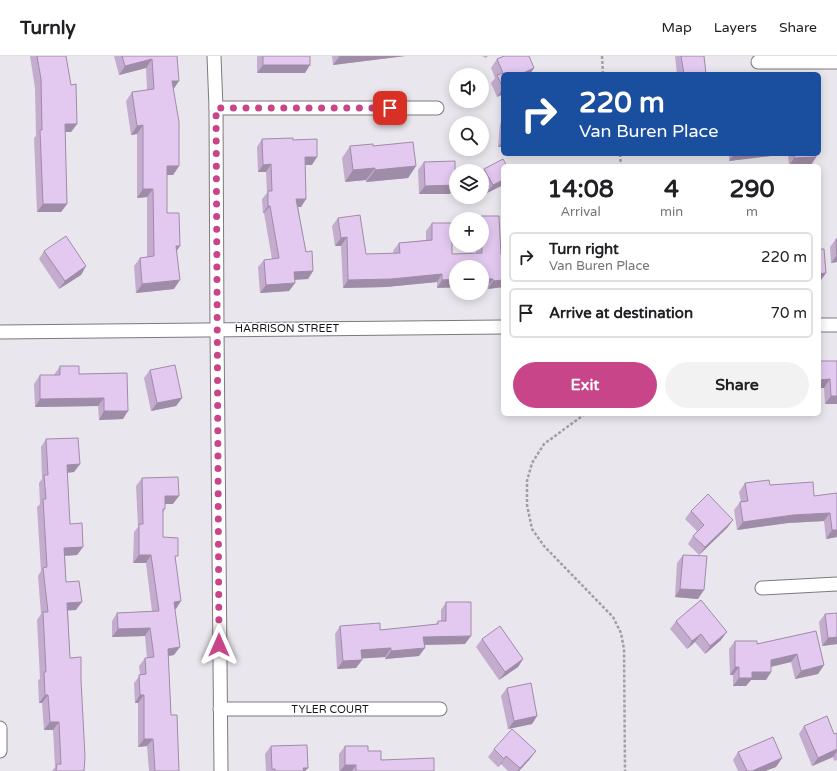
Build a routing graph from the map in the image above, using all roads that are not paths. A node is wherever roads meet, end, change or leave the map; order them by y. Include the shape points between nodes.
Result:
1 (214, 56) edge
2 (758, 62) dead end
3 (837, 62) edge
4 (216, 108) junction
5 (437, 108) dead end
6 (821, 325) edge
7 (837, 325) edge
8 (501, 327) edge
9 (217, 329) junction
10 (0, 332) edge
11 (837, 584) edge
12 (762, 588) dead end
13 (220, 708) junction
14 (440, 709) dead end
15 (0, 728) edge
16 (0, 751) edge
17 (221, 771) edge

1 - 4 street
2 - 3 street
4 - 5 street
4 - 9 street
6 - 7 street
8 - 9 street, HARRISON STREET
9 - 10 street, HARRISON STREET
9 - 13 street
11 - 12 street
13 - 14 street, TYLER COURT
13 - 17 street
15 - 16 street

